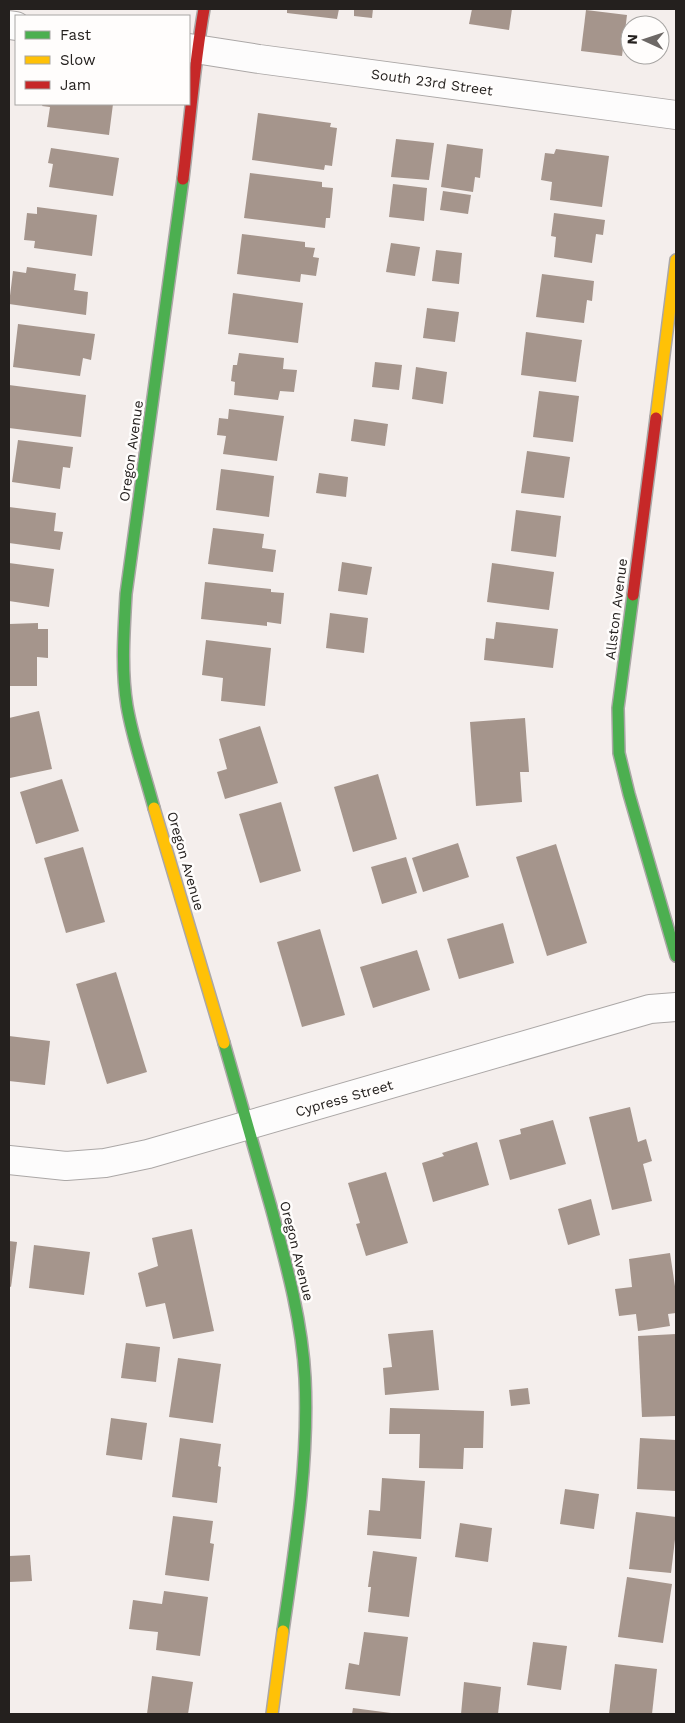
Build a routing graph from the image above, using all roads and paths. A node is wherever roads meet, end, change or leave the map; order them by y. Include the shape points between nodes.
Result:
1 (204, 9) edge
2 (193, 48) edge
3 (676, 115) edge
4 (676, 260) edge
5 (676, 956) edge
6 (676, 1007) edge
7 (248, 1126) junction
8 (9, 1160) edge
9 (272, 1714) edge

1 - 2 street, Oregon Avenue
2 - 3 street, South 23rd Street
2 - 7 street, Oregon Avenue via 191,115 126,594 123,658 127,706 136,745
4 - 5 street, Allston Avenue via 618,708 619,753
6 - 7 street, Cypress Street via 650,1009
7 - 8 street, Cypress Street via 105,1163 66,1166
7 - 9 street, Oregon Avenue via 288,1266 305,1378 304,1457 298,1525

